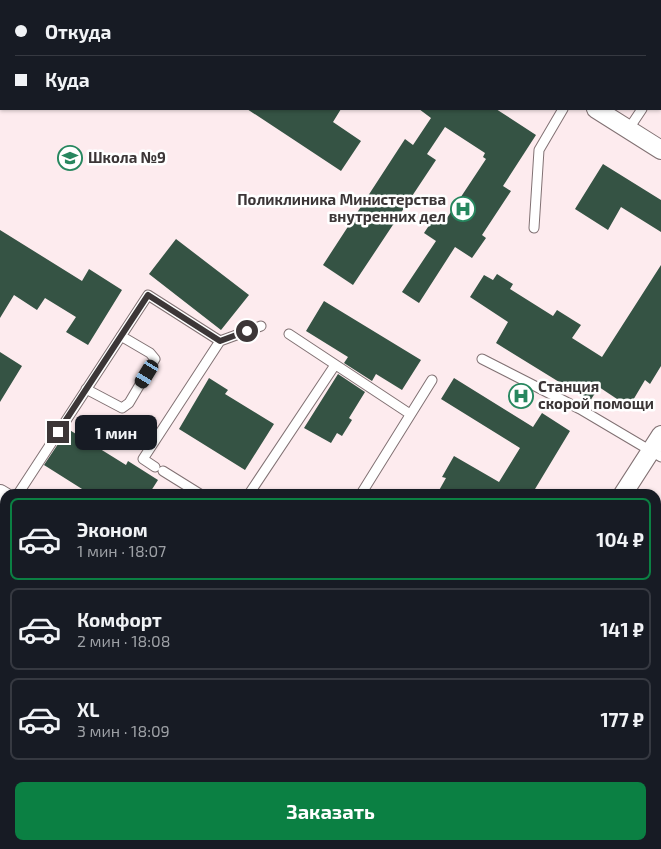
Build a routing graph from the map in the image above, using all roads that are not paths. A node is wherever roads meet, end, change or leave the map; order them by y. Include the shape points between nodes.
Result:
1 (563, 110) edge
2 (598, 110) edge
3 (641, 110) edge
4 (628, 130) junction
5 (661, 150) edge
6 (534, 228) dead end
7 (261, 326) dead end
8 (289, 334) dead end
9 (121, 336) junction
10 (220, 341) junction
11 (482, 359) dead end
12 (335, 365) junction
13 (432, 380) dead end
14 (86, 389) junction
15 (410, 414) junction
16 (661, 435) edge
17 (656, 454) edge
18 (21, 489) edge
19 (192, 489) edge
20 (252, 489) edge
21 (364, 489) edge
22 (627, 489) edge

1 - 6 lane via 539,150
2 - 4 street
3 - 4 lane
4 - 5 street
7 - 10 lane
8 - 12 lane
9 - 10 lane via 148,295
9 - 14 lane
9 - 14 lane via 155,359 129,403 122,408
10 - 19 lane via 143,459
11 - 17 lane
12 - 15 lane
12 - 20 lane
13 - 15 lane
14 - 18 lane
15 - 21 lane
16 - 17 street
17 - 22 street

